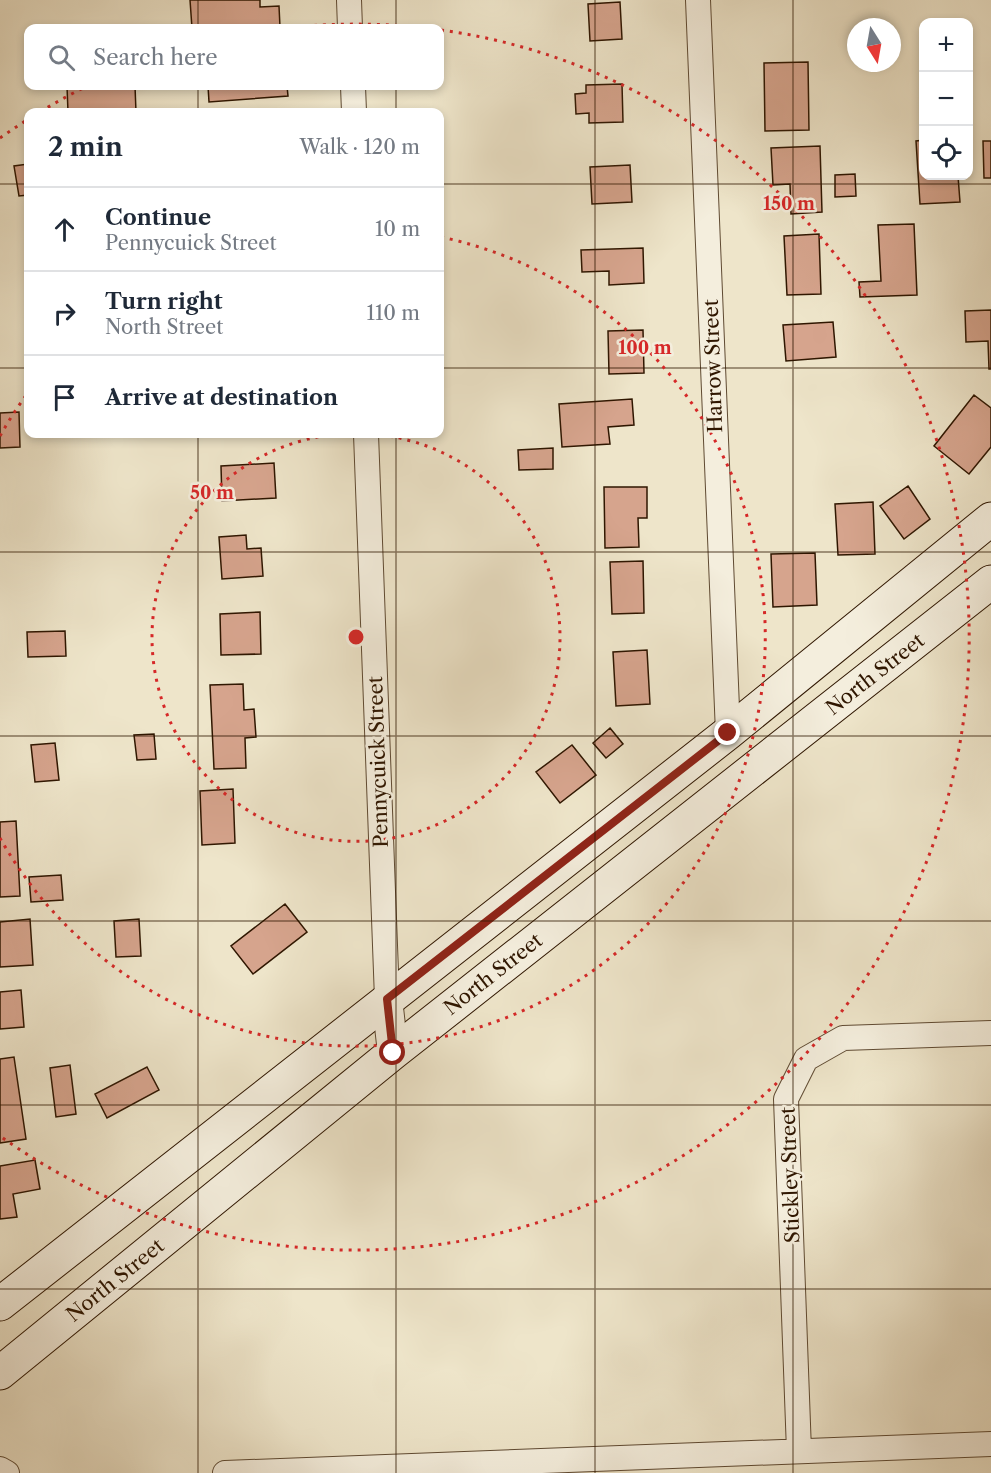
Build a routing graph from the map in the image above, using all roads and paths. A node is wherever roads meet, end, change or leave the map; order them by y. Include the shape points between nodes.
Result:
1 (349, 0) edge
2 (698, 0) edge
3 (350, 24) edge
4 (353, 90) edge
5 (354, 108) edge
6 (366, 438) edge
7 (991, 519) edge
8 (991, 582) edge
9 (728, 733) junction
10 (387, 999) junction
11 (991, 1034) edge
12 (393, 1053) junction
13 (0, 1304) edge
14 (0, 1373) edge
15 (991, 1444) edge
16 (799, 1451) junction
17 (0, 1469) edge
18 (7, 1473) edge
19 (225, 1473) edge

1 - 3 street
2 - 9 street, Harrow Street
4 - 5 street
6 - 10 street, Pennycuick Street
7 - 9 main road
8 - 12 main road, North Street
9 - 10 main road
10 - 12 street, Pennycuick Street
10 - 13 main road
11 - 16 street, Stickley Street via 843,1038 806,1059 786,1099
12 - 14 main road, North Street
15 - 16 street
16 - 19 street
17 - 18 street

